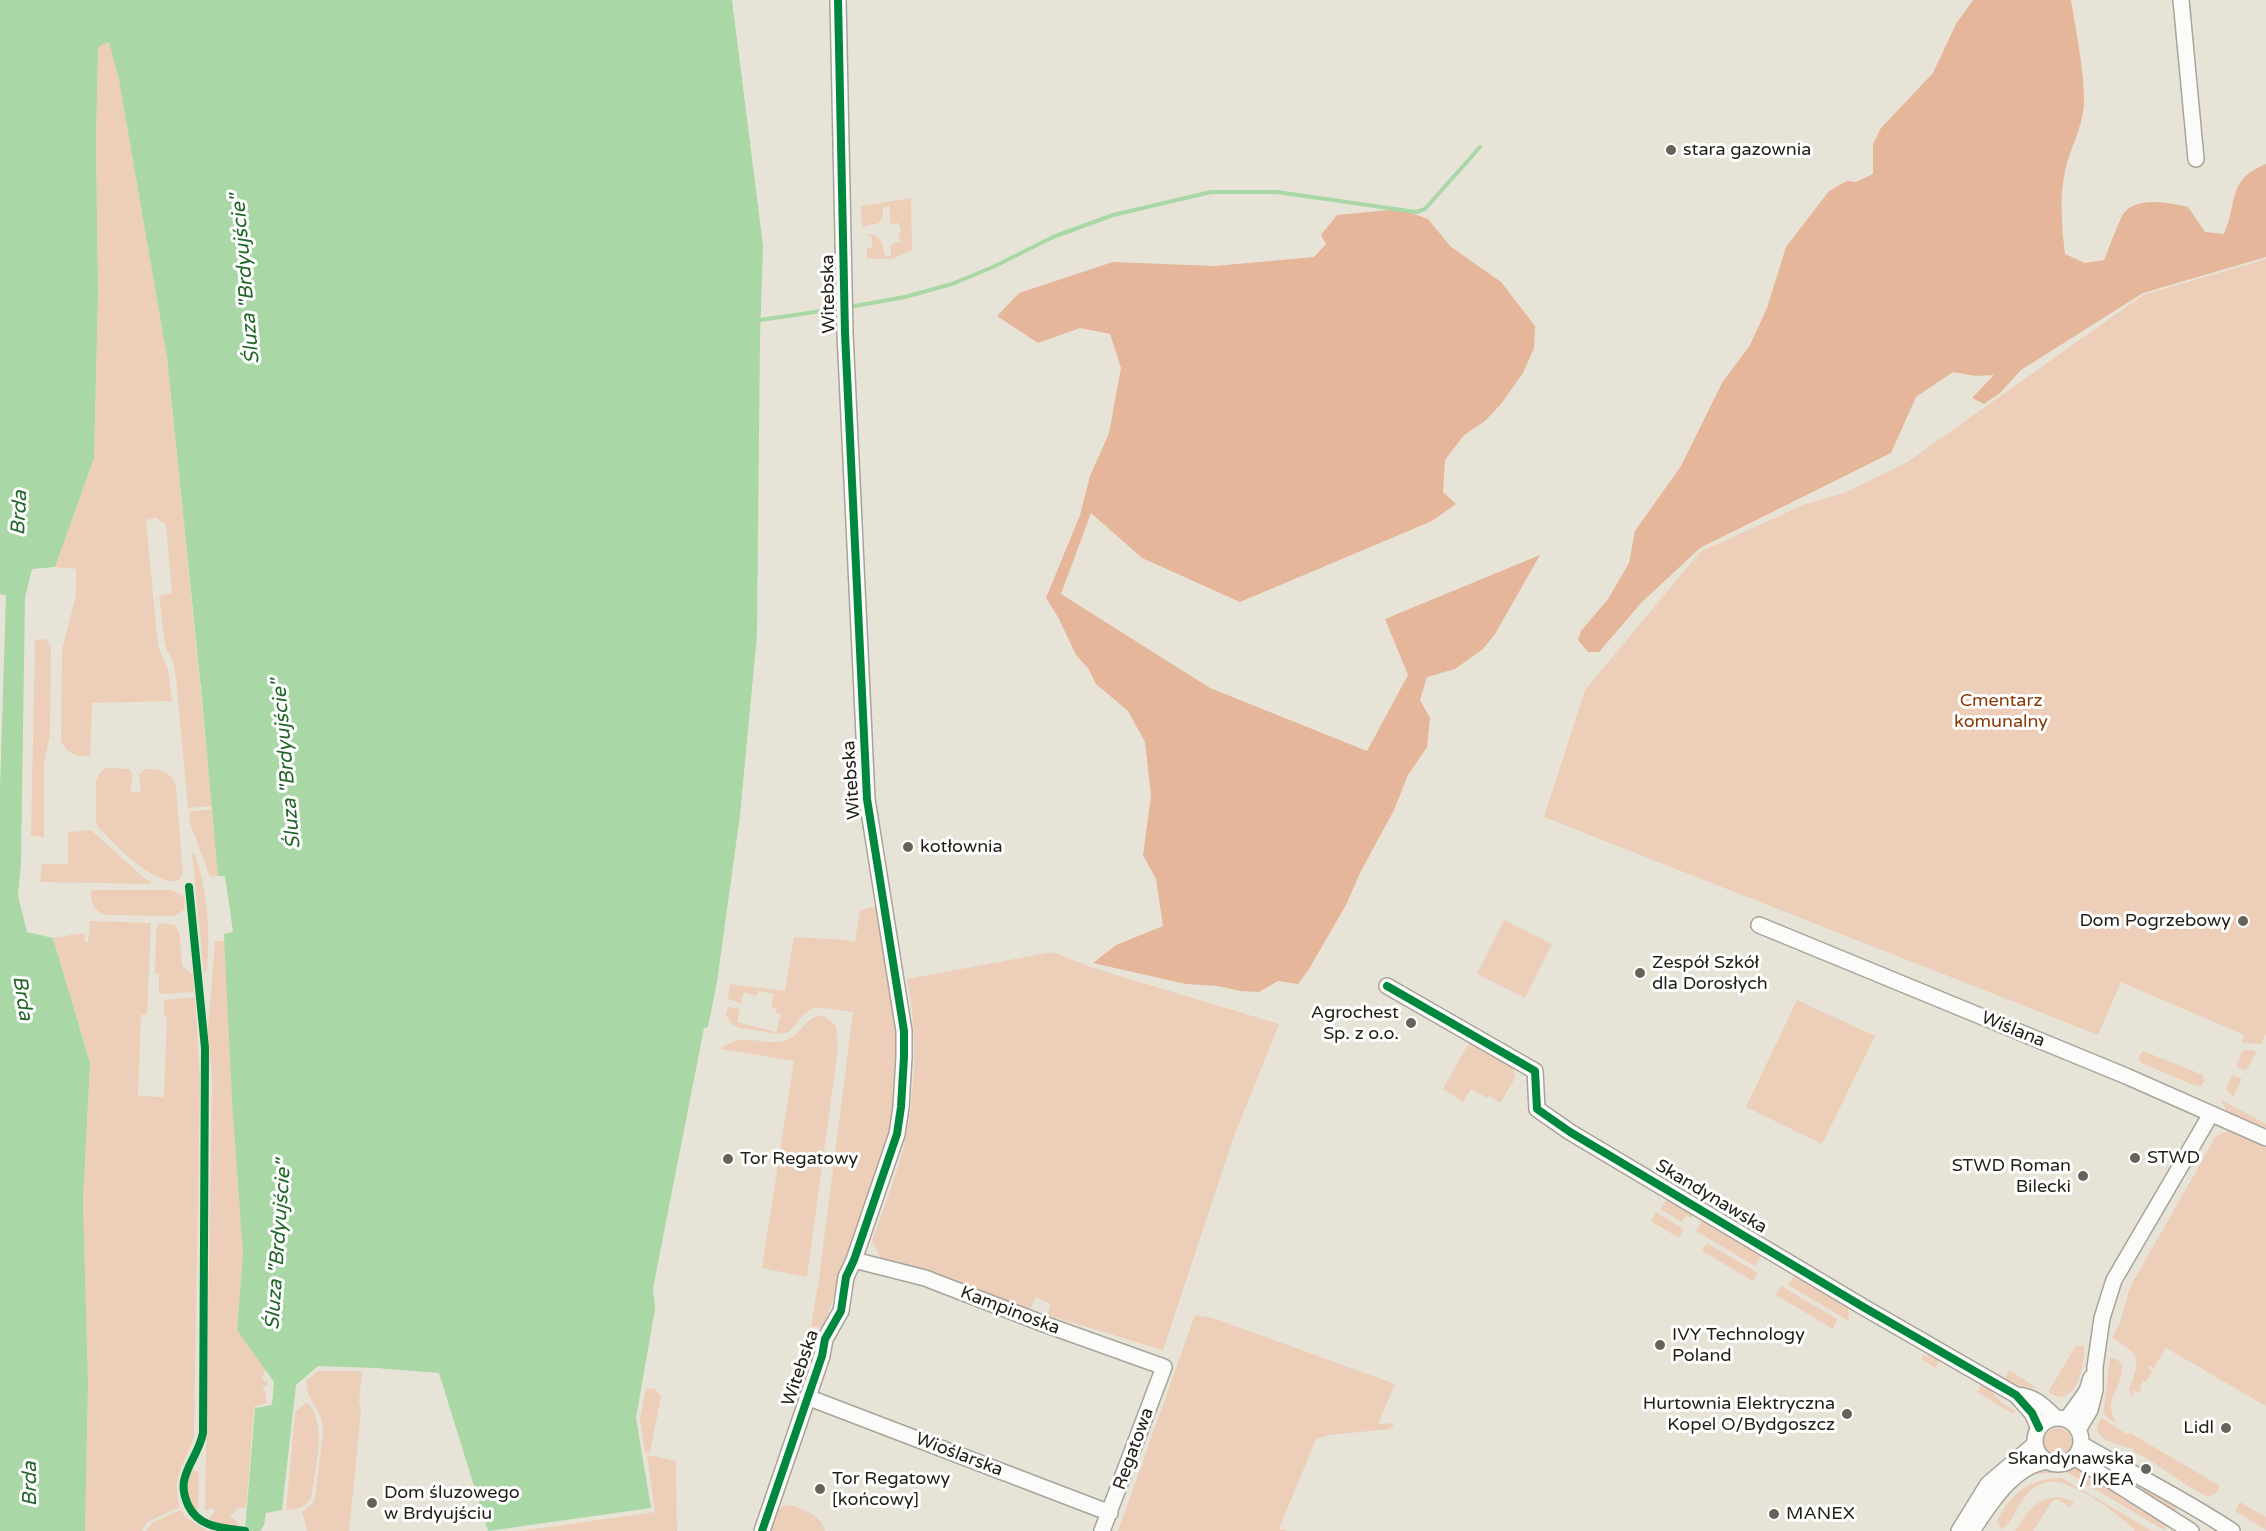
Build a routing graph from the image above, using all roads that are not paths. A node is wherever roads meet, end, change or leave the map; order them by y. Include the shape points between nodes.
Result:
1 (838, 0) edge
2 (2181, 0) edge
3 (2196, 159) dead end
4 (1759, 925) dead end
5 (1387, 986) dead end
6 (2211, 1114) junction
7 (2266, 1138) edge
8 (854, 1260) junction
9 (1164, 1367) joint
10 (2016, 1395) junction
11 (807, 1397) junction
12 (2038, 1428) junction
13 (2071, 1434) junction
14 (2035, 1444) junction
15 (2047, 1461) junction
16 (1110, 1513) junction
17 (762, 1531) edge
18 (1102, 1531) edge
19 (1959, 1531) edge
20 (1972, 1531) edge
21 (2191, 1531) edge
22 (2232, 1531) edge

1 - 8 street, Witebska via 845,333 867,799 904,1057 897,1134
2 - 3 street
4 - 6 street, Wiślana
5 - 10 street, Skandynawska via 1535,1071 1537,1109 1570,1132
6 - 7 street, Wiślana
6 - 13 street via 2114,1280 2102,1318 2092,1405
8 - 9 street, Kampinoska via 926,1278
8 - 11 street, Witebska via 846,1276 841,1311 825,1339
9 - 16 street, Regatowa
10 - 12 street, Skandynawska via 2032,1413
10 - 13 street, Skandynawska via 2038,1401
11 - 16 street, Wioślarska
11 - 17 street, Witebska
12 - 13 street via 2044,1422
12 - 14 street
13 - 15 street via 2062,1464
13 - 21 street, Skandynawska
13 - 22 street, Skandynawska
14 - 15 street
14 - 19 street via 1988,1484
15 - 20 street via 2030,1467 2008,1485
16 - 18 street, Regatowa

